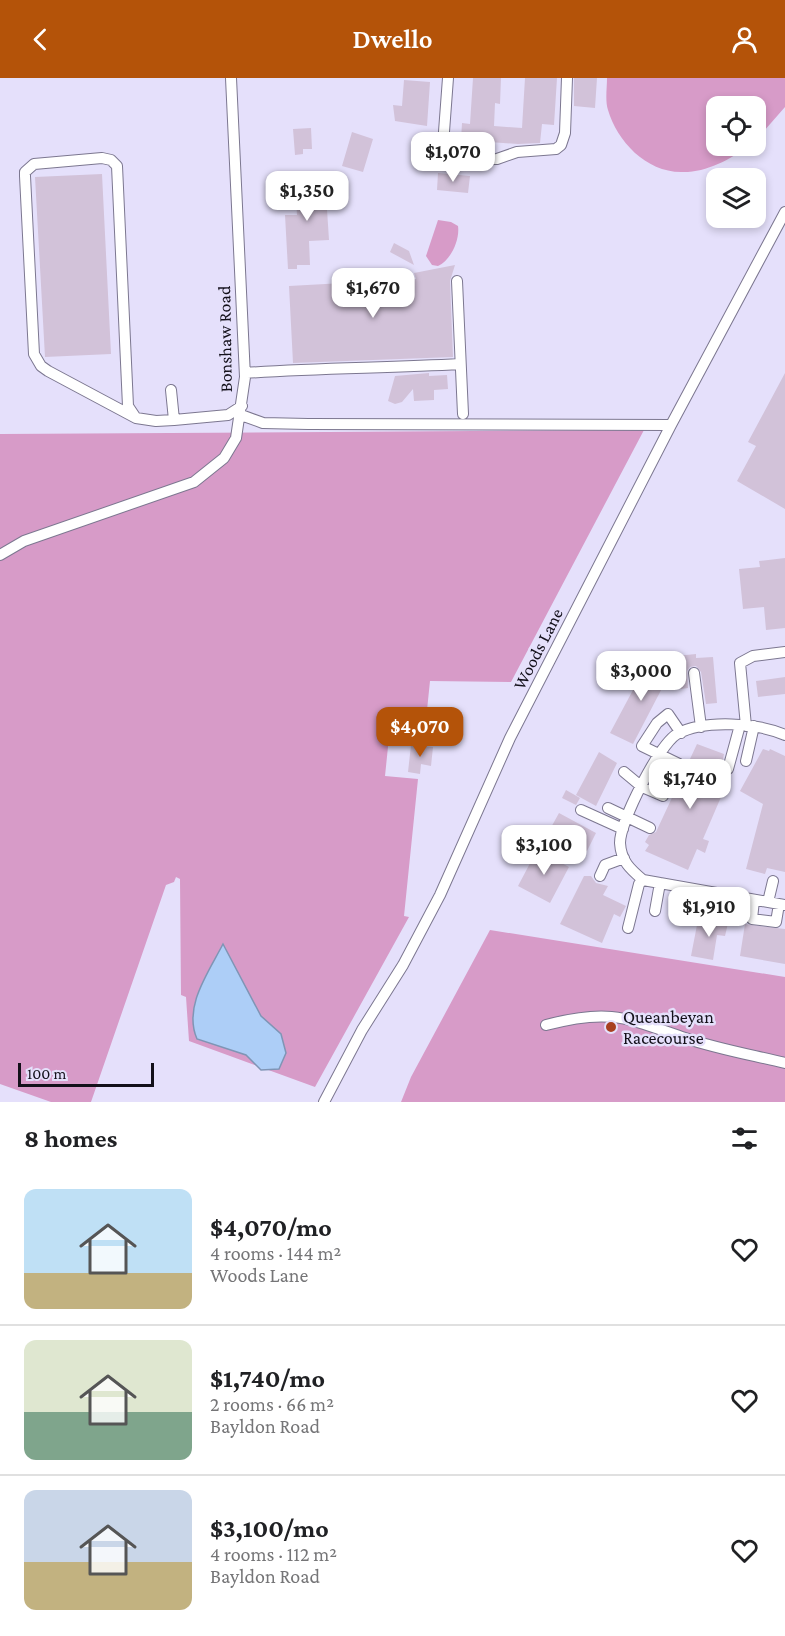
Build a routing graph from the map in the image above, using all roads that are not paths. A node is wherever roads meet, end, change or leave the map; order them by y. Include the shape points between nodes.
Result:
1 (231, 78) edge
2 (448, 78) edge
3 (567, 78) edge
4 (785, 212) edge
5 (457, 280) dead end
6 (460, 364) junction
7 (245, 373) junction
8 (171, 390) dead end
9 (241, 411) junction
10 (463, 414) dead end
11 (136, 418) junction
12 (174, 420) junction
13 (671, 425) junction
14 (0, 555) edge
15 (785, 652) edge
16 (694, 673) dead end
17 (747, 726) junction
18 (700, 727) junction
19 (681, 733) junction
20 (785, 735) edge
21 (660, 755) junction
22 (746, 761) dead end
23 (679, 764) dead end
24 (728, 769) dead end
25 (624, 772) dead end
26 (642, 787) junction
27 (663, 796) dead end
28 (608, 808) dead end
29 (580, 810) dead end
30 (627, 817) junction
31 (650, 828) dead end
32 (623, 829) junction
33 (624, 858) junction
34 (600, 876) dead end
35 (643, 880) junction
36 (773, 881) dead end
37 (660, 883) junction
38 (705, 891) junction
39 (754, 900) junction
40 (778, 904) edge
41 (655, 911) dead end
42 (701, 919) dead end
43 (628, 928) dead end
44 (546, 1024) dead end
45 (785, 1064) edge
46 (324, 1102) edge

1 - 7 street, Bonshaw Road
2 - 3 street via 442,145 445,157 476,160 548,151 561,145
4 - 13 street, Woods Lane
5 - 6 street
6 - 7 street
6 - 10 street
7 - 9 street, Bonshaw Road
8 - 12 street
9 - 12 street
9 - 13 street via 263,423
9 - 14 street, Bonshaw Road via 236,438 224,459 194,482 24,541
11 - 11 street via 48,372 34,354 25,176 34,164 102,158 117,166 128,406
11 - 12 street
13 - 46 street, Woods Lane via 510,738 440,896
15 - 17 street via 753,656 740,663
16 - 18 street
17 - 18 street
17 - 20 street via 767,727
17 - 22 street
17 - 24 street
18 - 19 street
19 - 21 street
19 - 21 street via 668,714 657,723 642,746
21 - 23 street
21 - 26 street
25 - 26 street
26 - 27 street
26 - 30 street
28 - 30 street
29 - 32 street
30 - 31 street
30 - 32 street
32 - 33 street via 620,843
33 - 34 street via 605,864
33 - 35 street via 626,866
35 - 37 street
35 - 43 street
36 - 40 street
37 - 38 street
37 - 41 street
38 - 39 street
38 - 42 street
39 - 40 street
39 - 40 street via 752,919 776,922
44 - 45 street via 598,1015 625,1017

